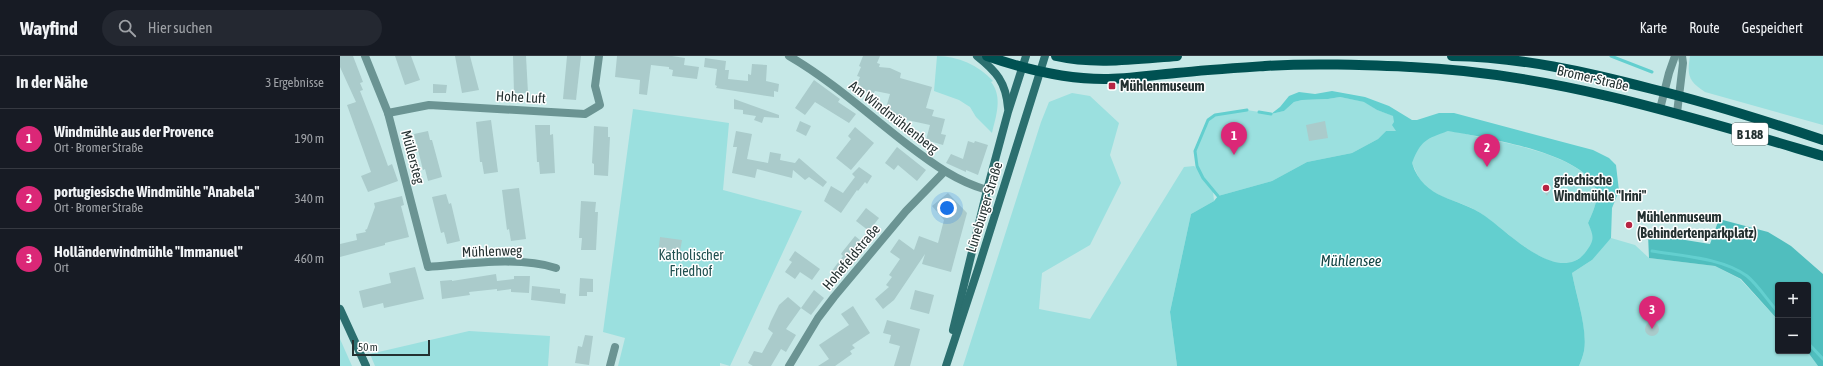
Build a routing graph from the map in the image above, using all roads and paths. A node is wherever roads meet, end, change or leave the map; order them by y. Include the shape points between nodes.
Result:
1 (365, 56) edge
2 (599, 56) edge
3 (789, 56) edge
4 (977, 56) edge
5 (987, 56) edge
6 (1026, 56) edge
7 (1045, 56) edge
8 (1056, 56) edge
9 (1177, 56) edge
10 (1452, 56) edge
11 (1675, 56) edge
12 (1682, 56) edge
13 (1022, 68) junction
14 (1039, 72) junction
15 (1664, 92) junction
16 (1680, 96) junction
17 (1660, 109) junction
18 (1008, 112) junction
19 (388, 113) junction
20 (1677, 113) junction
21 (1823, 140) edge
22 (1823, 156) edge
23 (944, 172) junction
24 (987, 190) junction
25 (428, 267) joint
26 (556, 268) dead end
27 (340, 309) edge
28 (615, 347) dead end
29 (366, 366) edge
30 (610, 366) edge
31 (789, 366) edge
32 (946, 366) edge

1 - 19 street, Müllersteg
2 - 19 street, Hohe Luft via 595,86 600,105 585,114 429,105
3 - 23 street, Am Windmühlenberg via 811,69
4 - 18 street via 1000,78
5 - 13 main road, B 188
6 - 13 street, Lüneburger Straße
7 - 14 street, Lüneburger Straße
8 - 9 main road via 1072,60 1104,61
10 - 15 main road, Bromer Straße / B 188 via 1514,59 1557,66
11 - 15 street
12 - 16 street
13 - 14 main road, B 188
13 - 18 street, Lüneburger Straße
14 - 17 main road, Bromer Straße / B 188 via 1104,79 1268,66 1412,67 1460,70 1546,82
14 - 32 street, Lüneburger Straße
15 - 16 main road, Bromer Straße / B 188
15 - 17 street
16 - 20 street
16 - 21 main road, Bromer Straße / B 188
17 - 20 main road, Bromer Straße / B 188
18 - 24 street, Lüneburger Straße
19 - 25 street, Müllersteg
20 - 22 main road, Bromer Straße / B 188
23 - 24 street, Am Windmühlenberg via 966,184
23 - 31 street, Hohefeldstraße via 906,211 834,297
24 - 32 street, Lüneburger Straße
25 - 26 street, Mühlenweg via 490,262 541,263
27 - 29 street
28 - 30 street

